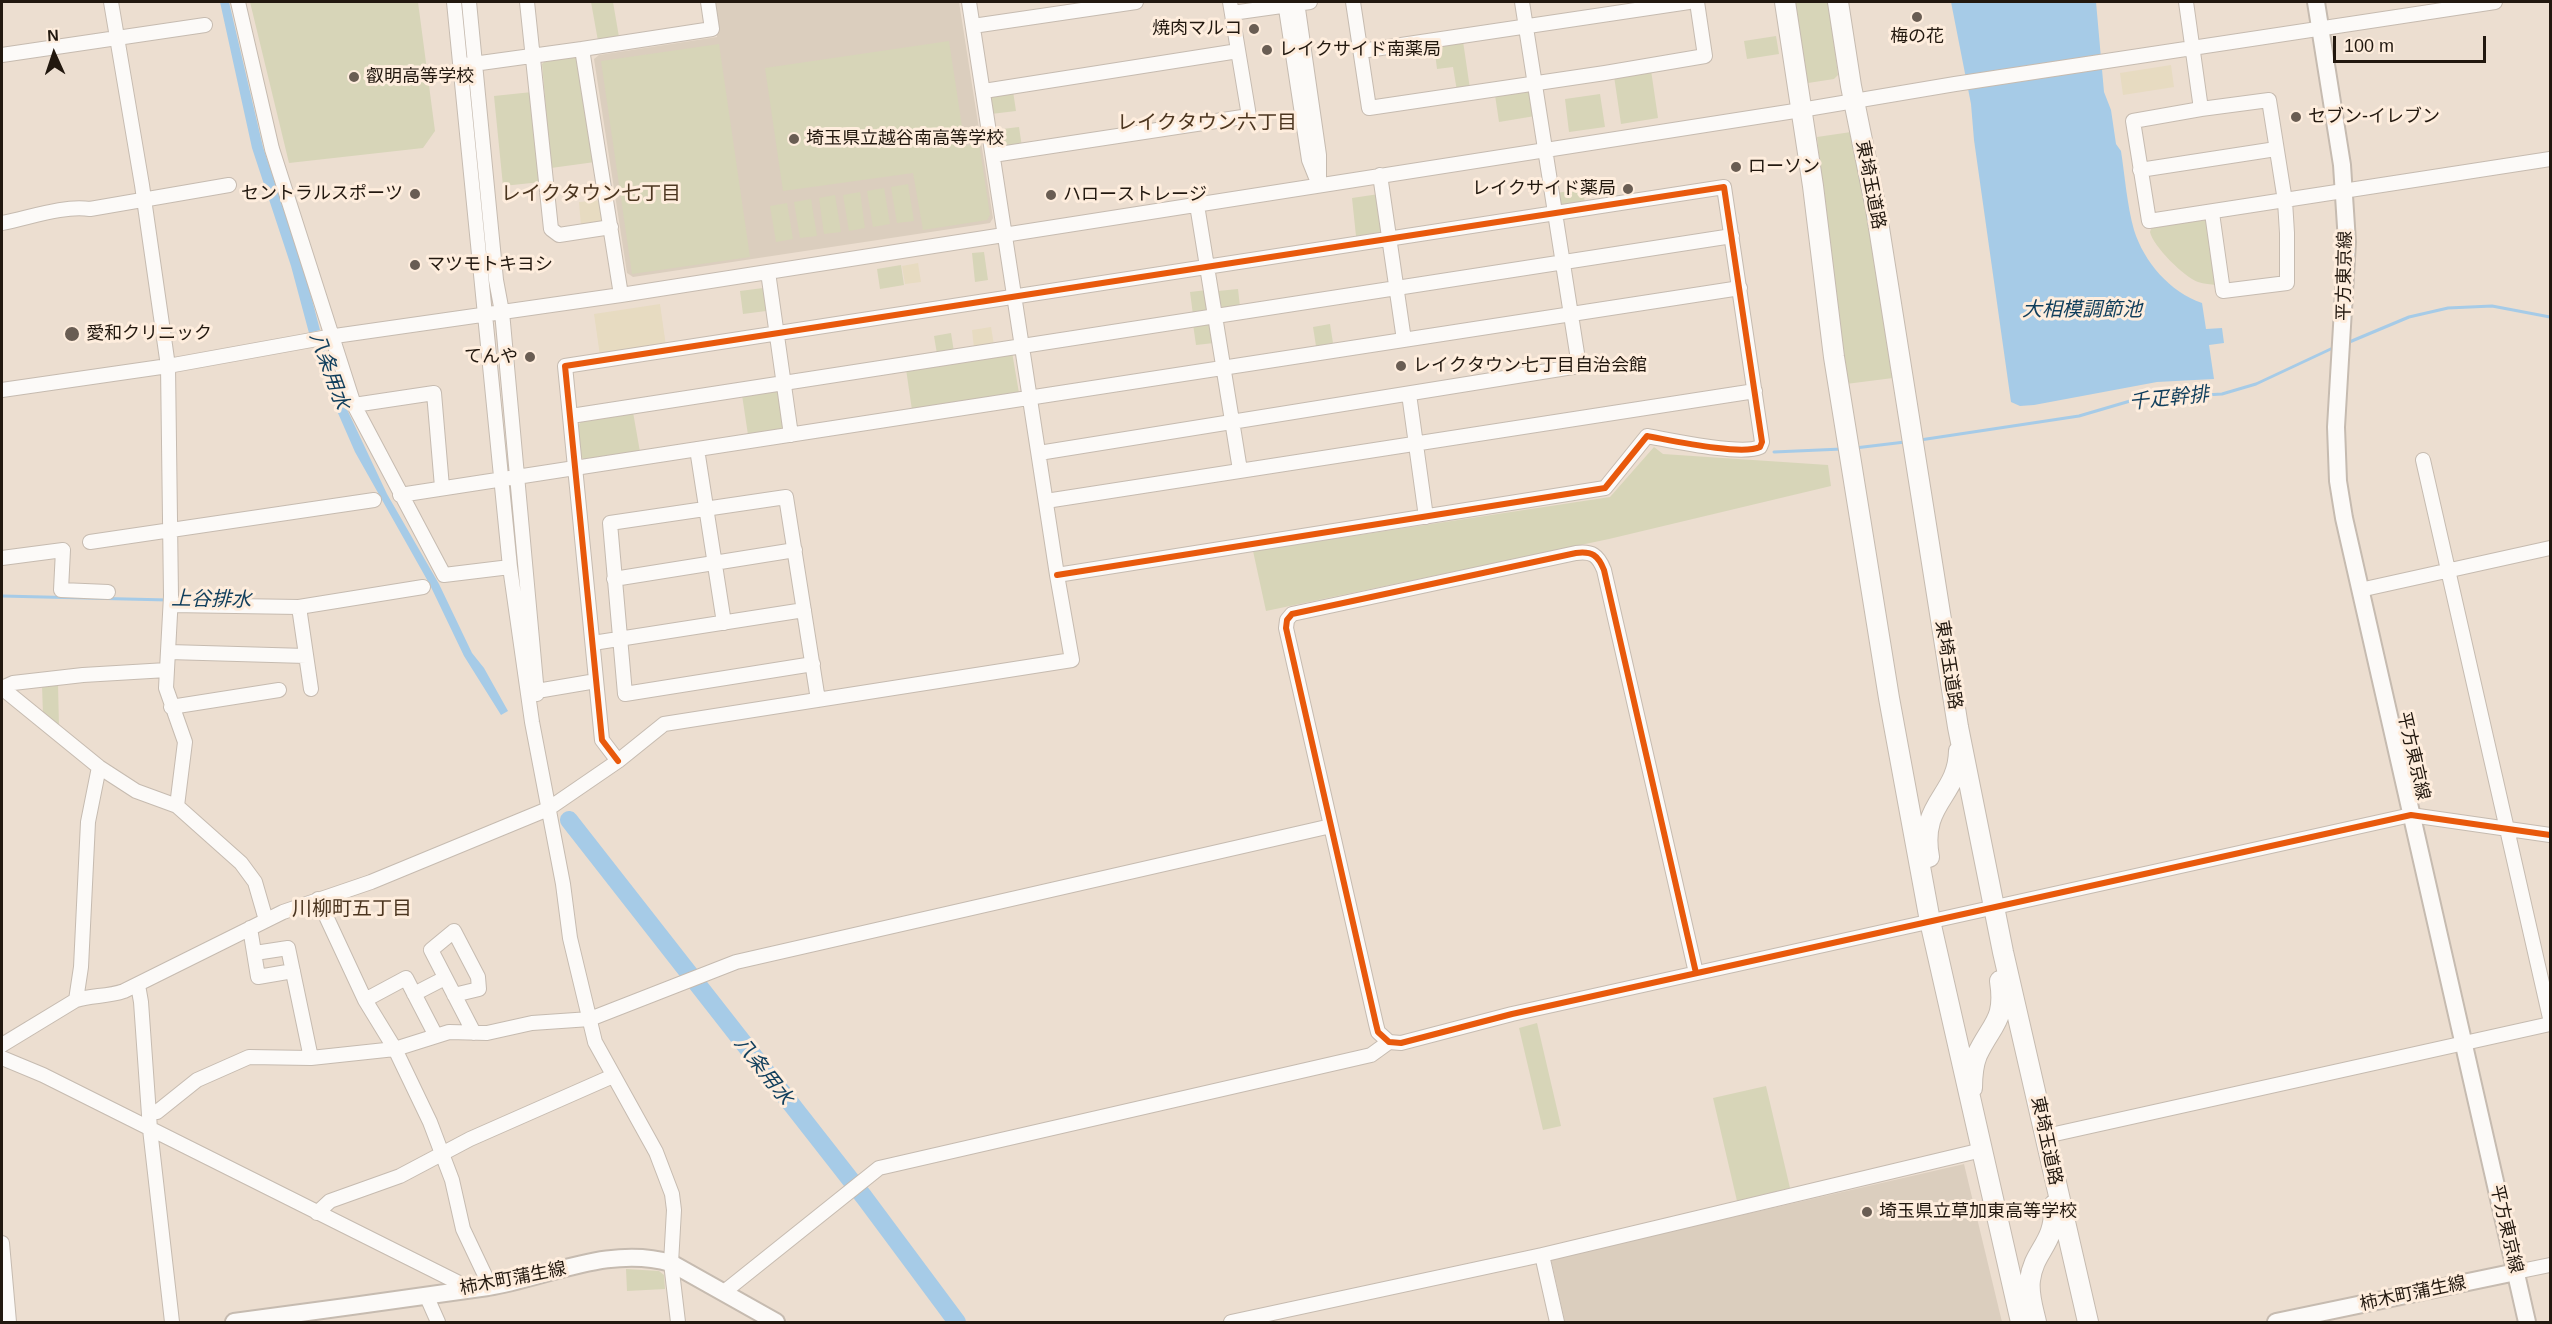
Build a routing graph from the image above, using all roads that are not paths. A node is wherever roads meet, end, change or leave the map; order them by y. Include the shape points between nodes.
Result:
1 (111, 2) edge
2 (238, 2) edge
3 (454, 2) edge
4 (469, 2) edge
5 (527, 2) edge
6 (708, 2) edge
7 (969, 2) edge
8 (1136, 2) edge
9 (1353, 2) edge
10 (1522, 2) edge
11 (1689, 2) edge
12 (1697, 2) edge
13 (1785, 2) edge
14 (1838, 2) edge
15 (2186, 2) edge
16 (2316, 2) edge
17 (2495, 2) edge
18 (1295, 3) edge
19 (1231, 7) edge
20 (205, 25) dead end
21 (1526, 25) junction
22 (973, 26) junction
23 (2321, 29) junction
24 (117, 38) junction
25 (2192, 49) junction
26 (582, 50) junction
27 (1238, 51) junction
28 (1361, 51) junction
29 (2, 55) edge
30 (535, 57) junction
31 (474, 64) junction
32 (459, 66) junction
33 (1536, 83) junction
34 (984, 91) junction
35 (1854, 101) junction
36 (2201, 109) junction
37 (1801, 110) junction
38 (2276, 149) junction
39 (1546, 150) junction
40 (993, 155) junction
41 (2550, 159) edge
42 (2140, 170) junction
43 (1380, 176) junction
44 (229, 185) dead end
45 (1319, 185) junction
46 (2344, 192) junction
47 (143, 201) junction
48 (2284, 201) junction
49 (1197, 205) junction
50 (1556, 213) junction
51 (2212, 213) junction
52 (2, 223) edge
53 (611, 227) junction
54 (1005, 234) junction
55 (1732, 236) junction
56 (1391, 239) junction
57 (1563, 262) junction
58 (1208, 266) junction
59 (768, 272) junction
60 (1397, 288) junction
61 (1740, 288) junction
62 (621, 296) junction
63 (1014, 297) junction
64 (502, 312) junction
65 (1571, 313) junction
66 (486, 315) junction
67 (1216, 317) junction
68 (777, 333) junction
69 (327, 338) junction
70 (1404, 339) junction
71 (1023, 346) junction
72 (168, 366) junction
73 (1224, 367) junction
74 (784, 383) junction
75 (2, 390) edge
76 (1755, 391) junction
77 (1409, 394) junction
78 (1031, 397) junction
79 (354, 405) junction
80 (571, 416) junction
81 (1233, 422) junction
82 (791, 435) junction
83 (1416, 445) junction
84 (697, 449) junction
85 (1039, 453) junction
86 (2423, 460) dead end
87 (575, 468) junction
88 (1240, 470) junction
89 (517, 478) junction
90 (501, 480) junction
91 (442, 488) junction
92 (400, 495) junction
93 (374, 500) dead end
94 (1046, 501) junction
95 (706, 509) junction
96 (1426, 517) junction
97 (171, 531) junction
98 (90, 542) dead end
99 (2550, 549) edge
100 (795, 550) junction
101 (2, 558) edge
102 (714, 564) junction
103 (510, 567) junction
104 (2448, 571) junction
105 (1057, 575) junction
106 (614, 579) junction
107 (423, 587) dead end
108 (2360, 590) junction
109 (108, 592) dead end
110 (171, 601) junction
111 (299, 607) junction
112 (804, 610) junction
113 (724, 623) junction
114 (619, 640) junction
115 (593, 643) junction
116 (169, 652) junction
117 (306, 656) junction
118 (813, 664) junction
119 (167, 670) junction
120 (596, 681) junction
121 (2, 688) edge
122 (311, 689) dead end
123 (279, 690) dead end
124 (537, 690) junction
125 (819, 700) junction
126 (171, 707) junction
127 (1959, 727) junction
128 (618, 761) junction
129 (99, 767) junction
130 (177, 806) junction
131 (548, 809) junction
132 (2411, 815) junction
133 (1331, 826) junction
134 (2506, 829) junction
135 (2550, 835) edge
136 (318, 899) junction
137 (1995, 907) junction
138 (266, 920) junction
139 (1930, 921) junction
140 (250, 928) junction
141 (255, 953) junction
142 (293, 971) junction
143 (1696, 973) junction
144 (445, 978) junction
145 (138, 985) junction
146 (414, 994) junction
147 (454, 995) junction
148 (76, 1000) junction
149 (365, 1000) junction
150 (2550, 1018) edge
151 (590, 1019) junction
152 (2550, 1024) edge
153 (474, 1033) junction
154 (436, 1036) junction
155 (1389, 1042) junction
156 (2464, 1043) junction
157 (2, 1045) edge
158 (395, 1050) junction
159 (2, 1058) edge
160 (311, 1058) junction
161 (612, 1076) junction
162 (1973, 1107) junction
163 (149, 1113) junction
164 (150, 1129) junction
165 (2046, 1136) junction
166 (1982, 1150) junction
167 (442, 1154) junction
168 (2053, 1172) junction
169 (317, 1213) junction
170 (2, 1243) edge
171 (1542, 1255) junction
172 (671, 1263) junction
173 (2550, 1265) edge
174 (2516, 1272) junction
175 (489, 1286) junction
176 (471, 1289) junction
177 (724, 1292) junction
178 (426, 1295) junction
179 (9, 1323) edge
180 (172, 1323) edge
181 (234, 1323) edge
182 (438, 1323) edge
183 (678, 1323) edge
184 (776, 1323) edge
185 (1230, 1323) edge
186 (1557, 1323) edge
187 (2021, 1323) edge
188 (2036, 1323) edge
189 (2088, 1323) edge
190 (2276, 1323) edge
191 (2527, 1323) edge

1 - 24 street
2 - 69 street via 272,149
3 - 32 street
4 - 31 street
5 - 30 street
6 - 26 street via 712,29
7 - 22 street
8 - 22 street
9 - 28 street
10 - 21 street
11 - 21 street
12 - 33 street via 1706,56
13 - 37 highway
14 - 35 highway, 東埼玉道路
15 - 25 street
16 - 23 main road, 平方東京線
17 - 23 street
18 - 19 street
18 - 45 street via 1310,160
19 - 27 street
20 - 24 street
21 - 28 street
21 - 33 street
22 - 34 street
23 - 25 street
23 - 46 main road, 平方東京線
24 - 29 street
24 - 47 street
25 - 35 street
25 - 36 street
26 - 30 street
26 - 53 street
27 - 34 street
27 - 40 street via 1249,116
28 - 33 street via 1369,108
30 - 31 street
30 - 53 street via 551,229 559,235
31 - 32 street
31 - 64 street
32 - 66 street
33 - 39 street
34 - 40 street
35 - 37 street
35 - 127 highway, 東埼玉道路 via 1876,209
36 - 38 street via 2268,100
36 - 42 street via 2133,121
37 - 39 street
37 - 139 highway via 1848,448
38 - 42 street
38 - 48 street
39 - 43 street
39 - 50 street
40 - 54 street
41 - 46 street
42 - 51 street via 2149,221
43 - 45 street
43 - 56 street
44 - 47 street
45 - 49 street
46 - 48 street
46 - 108 main road, 平方東京線 via 2347,242 2336,427 2338,481
47 - 52 street via 44,213
47 - 72 street
48 - 51 street
48 - 51 street via 2287,283 2223,291
49 - 54 street
49 - 58 street
50 - 55 street via 1724,187
50 - 56 street
50 - 57 street
53 - 62 street
54 - 59 street
54 - 63 street
55 - 57 street
55 - 61 street
56 - 58 street
56 - 60 street
57 - 60 street
57 - 65 street
58 - 63 street
58 - 67 street
59 - 62 street
59 - 68 street
60 - 67 street
60 - 70 street
61 - 65 street
61 - 76 street
62 - 64 street
63 - 68 street
63 - 71 street
64 - 66 street
64 - 89 street
65 - 70 street
65 - 77 street via 1578,366
66 - 69 street
66 - 90 street
67 - 71 street
67 - 73 street
68 - 74 street
68 - 80 street via 566,366
69 - 72 street
69 - 79 street
70 - 73 street
71 - 74 street
71 - 78 street
72 - 75 street
72 - 97 street
73 - 78 street
73 - 81 street
74 - 80 street
74 - 82 street
76 - 83 street
76 - 96 street via 1762,442 1754,450 1647,436 1605,488
77 - 81 street
77 - 83 street
78 - 82 street
78 - 85 street
79 - 91 street via 434,393
79 - 92 street
80 - 87 street
81 - 85 street
81 - 88 street
82 - 84 street
83 - 88 street
83 - 96 street
84 - 87 street
84 - 95 street
85 - 94 street
86 - 104 street
87 - 89 street
87 - 115 street
88 - 94 street
89 - 90 street
89 - 124 street
90 - 91 street
90 - 103 street
91 - 92 street
92 - 103 street via 444,575
93 - 97 street
94 - 105 street
95 - 100 street via 786,497
95 - 102 street
95 - 106 street via 610,523
96 - 105 street
97 - 98 street
97 - 110 street
99 - 104 street
100 - 102 street
100 - 112 street
101 - 109 street via 63,550 61,590
102 - 106 street
102 - 113 street
103 - 131 street
104 - 108 street
104 - 134 street
105 - 125 street via 1072,660
106 - 114 street
107 - 111 street
108 - 132 main road, 平方東京線
110 - 111 street
110 - 116 street
111 - 117 street
112 - 113 street
112 - 118 street
113 - 114 street
114 - 115 street
114 - 118 street via 625,694
115 - 120 street
116 - 117 street
116 - 119 street
117 - 122 street
118 - 125 street
119 - 121 street via 82,675 13,683
119 - 126 street
120 - 124 street
120 - 128 street via 602,740
121 - 129 street
123 - 126 street
124 - 131 street
125 - 128 street via 664,724
126 - 130 street via 185,742
127 - 137 highway, 東埼玉道路
127 - 139 highway via 1954,779 1931,812 1928,825 1926,844 1935,891
128 - 131 street
129 - 130 street via 136,791
129 - 148 street via 88,822
130 - 138 street via 241,863 255,882
131 - 136 street via 371,882
131 - 151 street via 570,938
132 - 134 street
132 - 137 street
132 - 156 main road, 平方東京線
133 - 143 street via 1286,628 1292,614 1576,553 1593,553 1604,570
133 - 151 street via 736,962
133 - 155 street via 1378,1032
134 - 135 street
134 - 150 street
136 - 138 street
136 - 149 street
137 - 139 street
137 - 162 highway via 1992,942 2001,1012 1976,1058
137 - 165 highway, 東埼玉道路
138 - 140 street
139 - 143 street
139 - 162 highway
140 - 141 street
140 - 145 street
141 - 142 street via 288,948
141 - 142 street via 258,977
142 - 160 street
143 - 155 street via 1401,1043
144 - 146 street
144 - 147 street
144 - 147 street via 431,950 454,931 478,977 479,989
145 - 148 street via 109,997
145 - 163 street
146 - 149 street via 406,978
146 - 154 street
147 - 153 street
148 - 157 street
149 - 158 street
151 - 153 street
151 - 161 street via 595,1042
152 - 156 street
153 - 154 street
154 - 158 street
155 - 177 street via 1371,1055 879,1168
156 - 165 street
156 - 174 main road, 平方東京線
158 - 160 street
158 - 167 street
159 - 164 street
160 - 163 street via 249,1058 197,1080 157,1112
161 - 167 street
161 - 172 street via 668,1178 674,1210
162 - 166 highway
163 - 164 street
164 - 169 street
164 - 180 street
165 - 168 highway, 東埼玉道路
166 - 171 street
166 - 187 highway
167 - 169 street via 400,1176 330,1201
167 - 175 street via 462,1229
168 - 188 highway via 2054,1226 2030,1281
168 - 189 highway, 東埼玉道路
169 - 176 street
170 - 179 street
171 - 185 street
171 - 186 street
172 - 175 main road, 柿木町蒲生線 via 653,1258 612,1258
172 - 177 main road, 柿木町蒲生線
172 - 183 street
173 - 174 street
174 - 190 main road, 柿木町蒲生線
174 - 191 main road, 平方東京線
175 - 176 main road, 柿木町蒲生線
176 - 178 main road, 柿木町蒲生線
177 - 184 main road, 柿木町蒲生線
178 - 181 main road, 柿木町蒲生線
178 - 182 street

